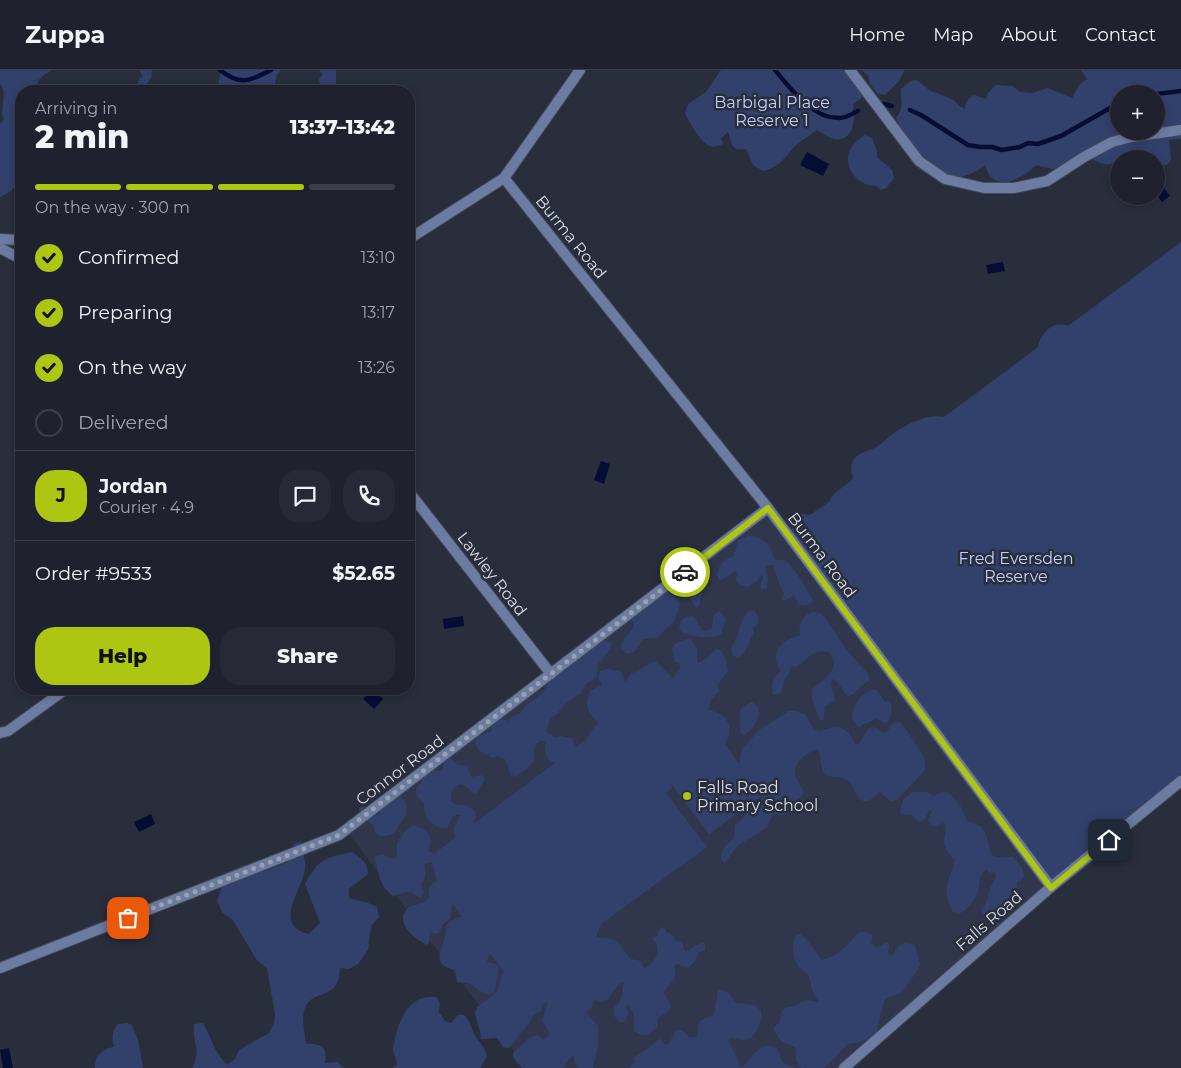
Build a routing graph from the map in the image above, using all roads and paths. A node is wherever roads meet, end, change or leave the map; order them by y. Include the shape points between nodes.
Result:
1 (580, 70) edge
2 (850, 70) edge
3 (1181, 130) edge
4 (504, 178) junction
5 (415, 235) edge
6 (0, 239) edge
7 (15, 240) edge
8 (0, 248) edge
9 (15, 256) edge
10 (415, 500) edge
11 (768, 508) junction
12 (551, 674) junction
13 (58, 695) edge
14 (0, 732) edge
15 (1181, 781) edge
16 (1051, 888) junction
17 (0, 968) edge
18 (844, 1068) edge

1 - 4 street
2 - 3 street via 919,161 945,179 984,188 1014,188 1047,181 1112,142
4 - 5 street
4 - 11 street, Burma Road
6 - 7 street
8 - 9 street
10 - 12 street, Lawley Road
11 - 12 street, Connor Road
11 - 16 street, Burma Road
12 - 17 street, Connor Road via 339,835
13 - 14 street via 8,731
15 - 16 street, Falls Road
16 - 18 street, Falls Road

